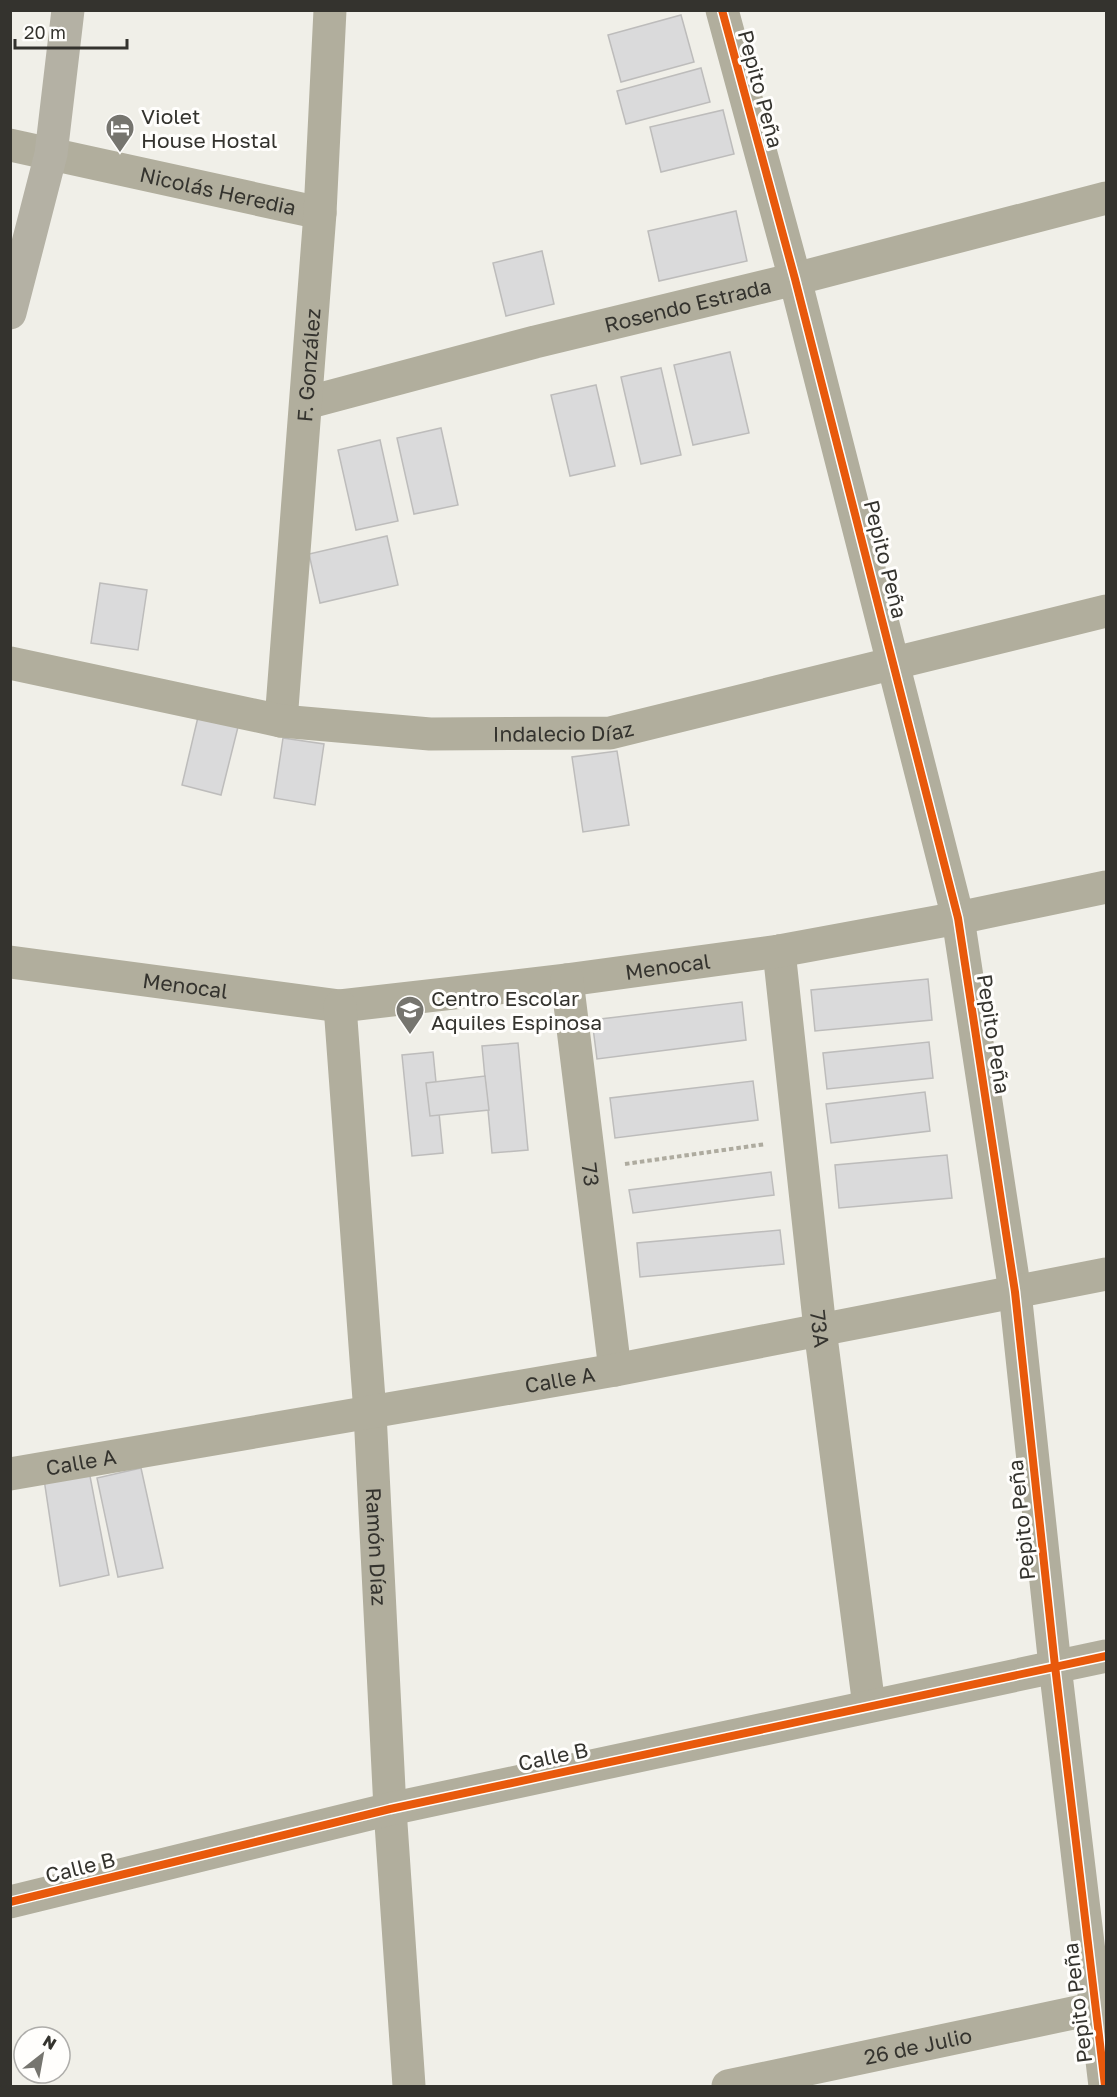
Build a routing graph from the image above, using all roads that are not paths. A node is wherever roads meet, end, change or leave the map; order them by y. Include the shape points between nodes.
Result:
1 (68, 10) edge
2 (330, 10) edge
3 (722, 10) edge
4 (10, 145) edge
5 (51, 154) junction
6 (1107, 198) edge
7 (320, 213) junction
8 (795, 279) junction
9 (10, 314) edge
10 (306, 403) junction
11 (1107, 611) edge
12 (10, 663) edge
13 (894, 665) junction
14 (281, 721) junction
15 (1107, 887) edge
16 (958, 918) junction
17 (779, 951) junction
18 (10, 962) edge
19 (567, 980) junction
20 (340, 1006) junction
21 (1107, 1274) edge
22 (1015, 1292) junction
23 (820, 1329) junction
24 (615, 1370) junction
25 (370, 1413) junction
26 (10, 1474) edge
27 (1107, 1656) edge
28 (1055, 1666) junction
29 (870, 1706) junction
30 (390, 1809) junction
31 (10, 1902) edge
32 (1102, 2007) edge
33 (745, 2085) edge
34 (409, 2086) edge
35 (1105, 2086) edge

1 - 5 main road
2 - 7 street, F. González
3 - 8 street, Pepito Peña
4 - 5 street, Nicolás Heredia
5 - 7 street, Nicolás Heredia
5 - 9 main road
6 - 8 street, Rosendo Estrada
7 - 10 street, F. González
8 - 10 street, Rosendo Estrada
8 - 13 street, Pepito Peña
10 - 14 street, F. González
11 - 13 street, Indalecio Díaz
12 - 14 street, Indalecio Díaz
13 - 14 street, Indalecio Díaz via 610,733 430,734
13 - 16 street, Pepito Peña
15 - 16 street, Menocal
16 - 17 street, Menocal
16 - 22 street, Pepito Peña
17 - 19 street, Menocal
17 - 23 street, 73A
18 - 20 street, Menocal
19 - 20 street, Menocal
19 - 24 street, 73
20 - 25 street, Ramón Díaz
21 - 22 street, Calle A
22 - 23 street, Calle A
22 - 28 street, Pepito Peña
23 - 24 street, Calle A
23 - 29 street, 73A
24 - 25 street, Calle A
25 - 26 street, Calle A
25 - 30 street, Ramón Díaz
27 - 28 street, Calle B
28 - 29 street, Calle B
28 - 32 street, Pepito Peña
29 - 30 street, Calle B
30 - 31 street, Calle B
30 - 34 street, Ramón Díaz
32 - 33 street, 26 de Julio
32 - 35 street, Pepito Peña

